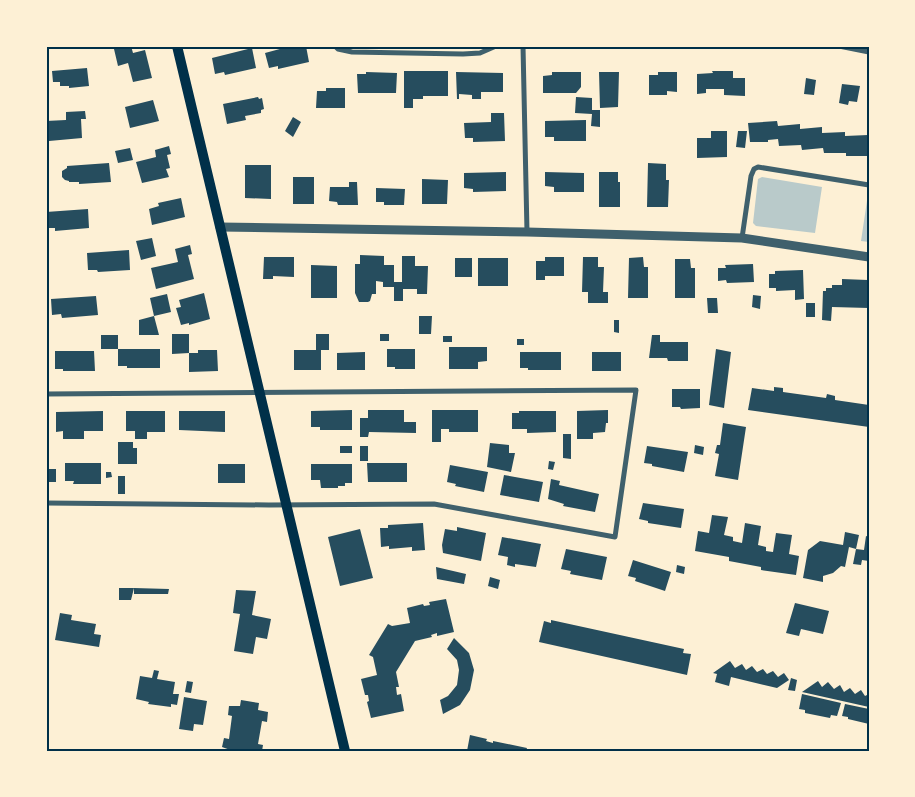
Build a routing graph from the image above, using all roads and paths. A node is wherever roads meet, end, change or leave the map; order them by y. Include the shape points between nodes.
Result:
1 (177, 46) edge
2 (335, 46) edge
3 (496, 46) edge
4 (523, 46) edge
5 (840, 46) edge
6 (869, 52) edge
7 (869, 185) edge
8 (220, 227) junction
9 (526, 232) junction
10 (742, 238) junction
11 (869, 257) edge
12 (259, 392) junction
13 (46, 394) edge
14 (46, 503) edge
15 (287, 505) junction
16 (345, 751) edge

1 - 8 main road
2 - 3 street via 352,52 463,54 480,53
4 - 9 street
5 - 6 street
7 - 10 street via 758,167 751,176
8 - 9 street
8 - 12 main road
9 - 10 street
10 - 11 street
12 - 13 street
12 - 15 main road
12 - 15 street via 636,390 615,538 434,504
14 - 15 street
15 - 16 main road

